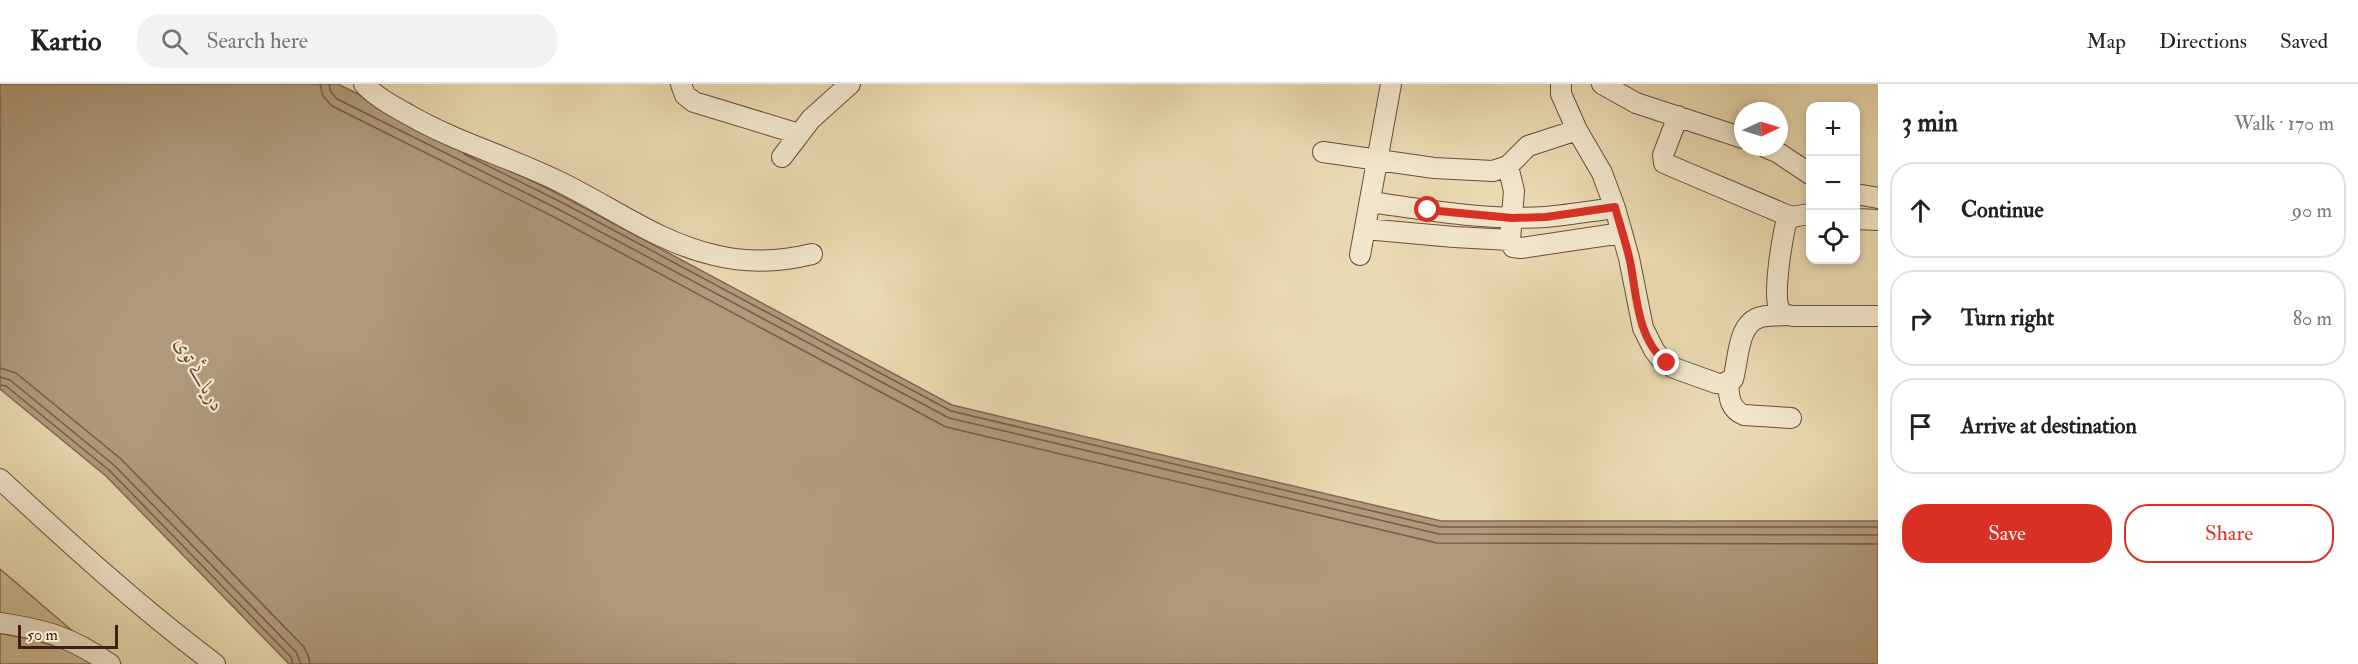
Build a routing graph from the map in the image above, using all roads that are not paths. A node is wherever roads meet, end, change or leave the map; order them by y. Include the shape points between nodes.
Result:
1 (364, 84) edge
2 (681, 84) edge
3 (850, 84) edge
4 (1391, 84) edge
5 (1561, 84) edge
6 (1602, 84) edge
7 (1678, 116) junction
8 (1577, 130) junction
9 (800, 134) junction
10 (1734, 135) edge
11 (1323, 152) dead end
12 (1783, 156) edge
13 (782, 157) dead end
14 (1378, 160) junction
15 (1508, 166) junction
16 (1806, 171) edge
17 (1860, 195) edge
18 (1878, 198) edge
19 (1370, 202) junction
20 (1615, 207) junction
21 (1801, 215) edge
22 (1512, 218) junction
23 (1860, 219) edge
24 (1878, 220) edge
25 (1365, 229) junction
26 (1622, 233) junction
27 (1510, 240) junction
28 (813, 254) dead end
29 (1360, 255) dead end
30 (1785, 315) junction
31 (1878, 316) edge
32 (1728, 382) junction
33 (1791, 418) dead end
34 (0, 479) edge
35 (0, 623) edge
36 (110, 664) edge
37 (215, 664) edge

1 - 28 street via 429,126 562,183 681,245 714,255 767,261
2 - 9 street via 685,95 694,102
3 - 9 street
4 - 14 street
5 - 8 street
6 - 7 street via 1636,103
7 - 10 street
7 - 21 street via 1663,155 1664,163
8 - 15 street via 1528,146
8 - 20 street via 1602,173
9 - 13 street
11 - 14 street
12 - 16 street
14 - 15 street via 1480,172
14 - 19 street
15 - 22 street via 1514,191
17 - 18 street
19 - 22 street
19 - 25 street
20 - 22 street
20 - 26 street
21 - 30 street via 1786,224 1783,235 1776,296
22 - 27 street
23 - 24 street
25 - 27 street
25 - 29 street
26 - 27 street via 1521,248 1513,247
26 - 32 street via 1643,328 1654,350 1674,368 1716,383
30 - 31 street
30 - 32 street via 1762,316 1747,325 1733,379
32 - 33 street via 1731,404 1737,412
34 - 37 street via 176,635
35 - 36 street via 59,635

